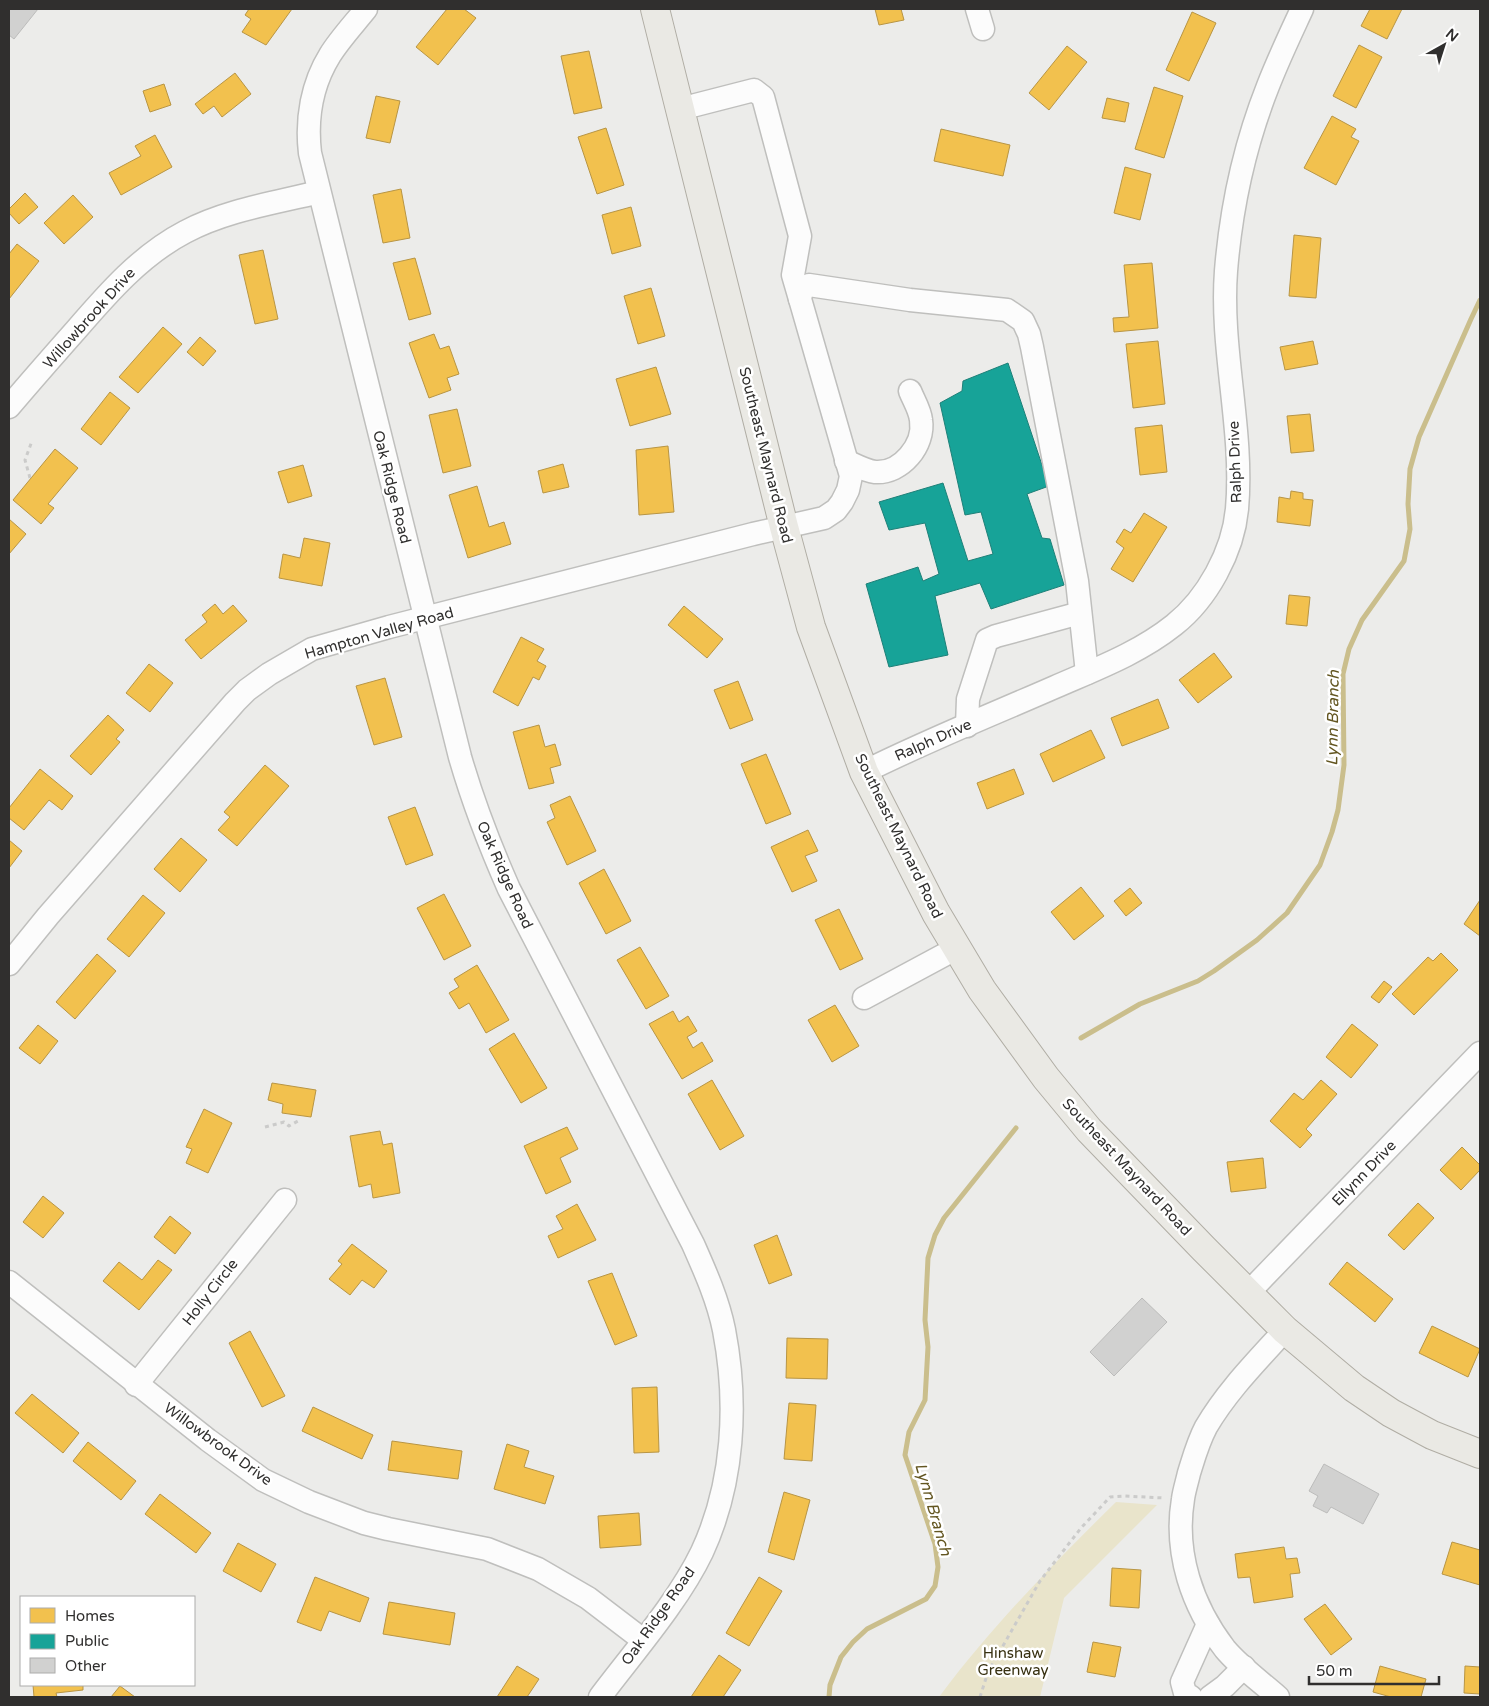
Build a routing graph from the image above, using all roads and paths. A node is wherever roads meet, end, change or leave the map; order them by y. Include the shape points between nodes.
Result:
1 (366, 9) edge
2 (655, 9) edge
3 (1302, 9) edge
4 (680, 109) junction
5 (319, 192) junction
6 (800, 299) junction
7 (910, 392) dead end
8 (9, 407) edge
9 (32, 442) dead end
10 (846, 461) junction
11 (30, 478) dead end
12 (784, 527) junction
13 (1080, 613) junction
14 (425, 619) junction
15 (1087, 673) junction
16 (967, 726) junction
17 (864, 772) junction
18 (957, 948) junction
19 (9, 964) edge
20 (872, 999) dead end
21 (1480, 1053) edge
22 (298, 1121) dead end
23 (265, 1127) dead end
24 (284, 1200) dead end
25 (9, 1282) edge
26 (1248, 1293) junction
27 (1285, 1330) junction
28 (136, 1385) junction
29 (1480, 1454) edge
30 (1183, 1499) junction
31 (1208, 1624) junction
32 (643, 1640) junction
33 (1244, 1667) junction
34 (600, 1697) edge
35 (980, 1697) edge
36 (1191, 1697) edge
37 (1210, 1697) edge
38 (1278, 1697) edge

1 - 5 street, Oak Ridge Road via 330,54 313,97 307,132
2 - 4 main road, Southeast Maynard Road
3 - 15 street, Ralph Drive via 1256,119 1230,239 1225,307 1238,473 1237,512 1231,538 1210,582 1188,612 1143,646
4 - 6 street, Hampton Valley Road via 754,90 763,97 800,236 793,275
4 - 12 main road, Southeast Maynard Road
5 - 8 street, Willowbrook Drive via 225,215 163,244 104,298
5 - 14 street, Oak Ridge Road
6 - 10 street, Hampton Valley Road
6 - 13 street via 802,289 809,284 1007,310 1023,321 1032,347 1077,581
7 - 10 street via 922,422 910,457 896,468 875,472
9 - 11 path via 25,460
10 - 12 street, Hampton Valley Road via 851,476 848,490 836,510 824,518
12 - 14 street, Hampton Valley Road
12 - 17 main road, Southeast Maynard Road via 811,627
13 - 15 street
13 - 16 street via 988,640 968,699
14 - 19 street, Hampton Valley Road via 312,649 247,690
14 - 32 street, Oak Ridge Road via 461,762 489,844 509,890 694,1244 723,1328 733,1407 727,1470 720,1498 713,1525 696,1561 672,1602
15 - 16 street, Ralph Drive
16 - 17 street, Ralph Drive
17 - 18 main road, Southeast Maynard Road via 936,914
18 - 20 street
18 - 26 main road, Southeast Maynard Road via 982,990 1083,1123
21 - 26 street, Ellynn Drive
22 - 23 path via 289,1126 284,1122
24 - 28 street, Holly Circle
25 - 28 street, Willowbrook Drive
26 - 27 main road, Southeast Maynard Road
27 - 29 main road, Southeast Maynard Road via 1354,1388 1391,1413 1432,1435
27 - 30 street via 1237,1383 1206,1428 1195,1452
28 - 32 street, Willowbrook Drive via 237,1462 293,1495 364,1523 487,1549 529,1565 588,1598
30 - 31 street via 1180,1531 1184,1564 1192,1592
30 - 35 path via 1110,1497 1081,1528 1040,1582 988,1672
31 - 33 street via 1226,1650
31 - 36 street via 1182,1682 1185,1693
32 - 34 street, Oak Ridge Road
33 - 37 street
33 - 38 street

